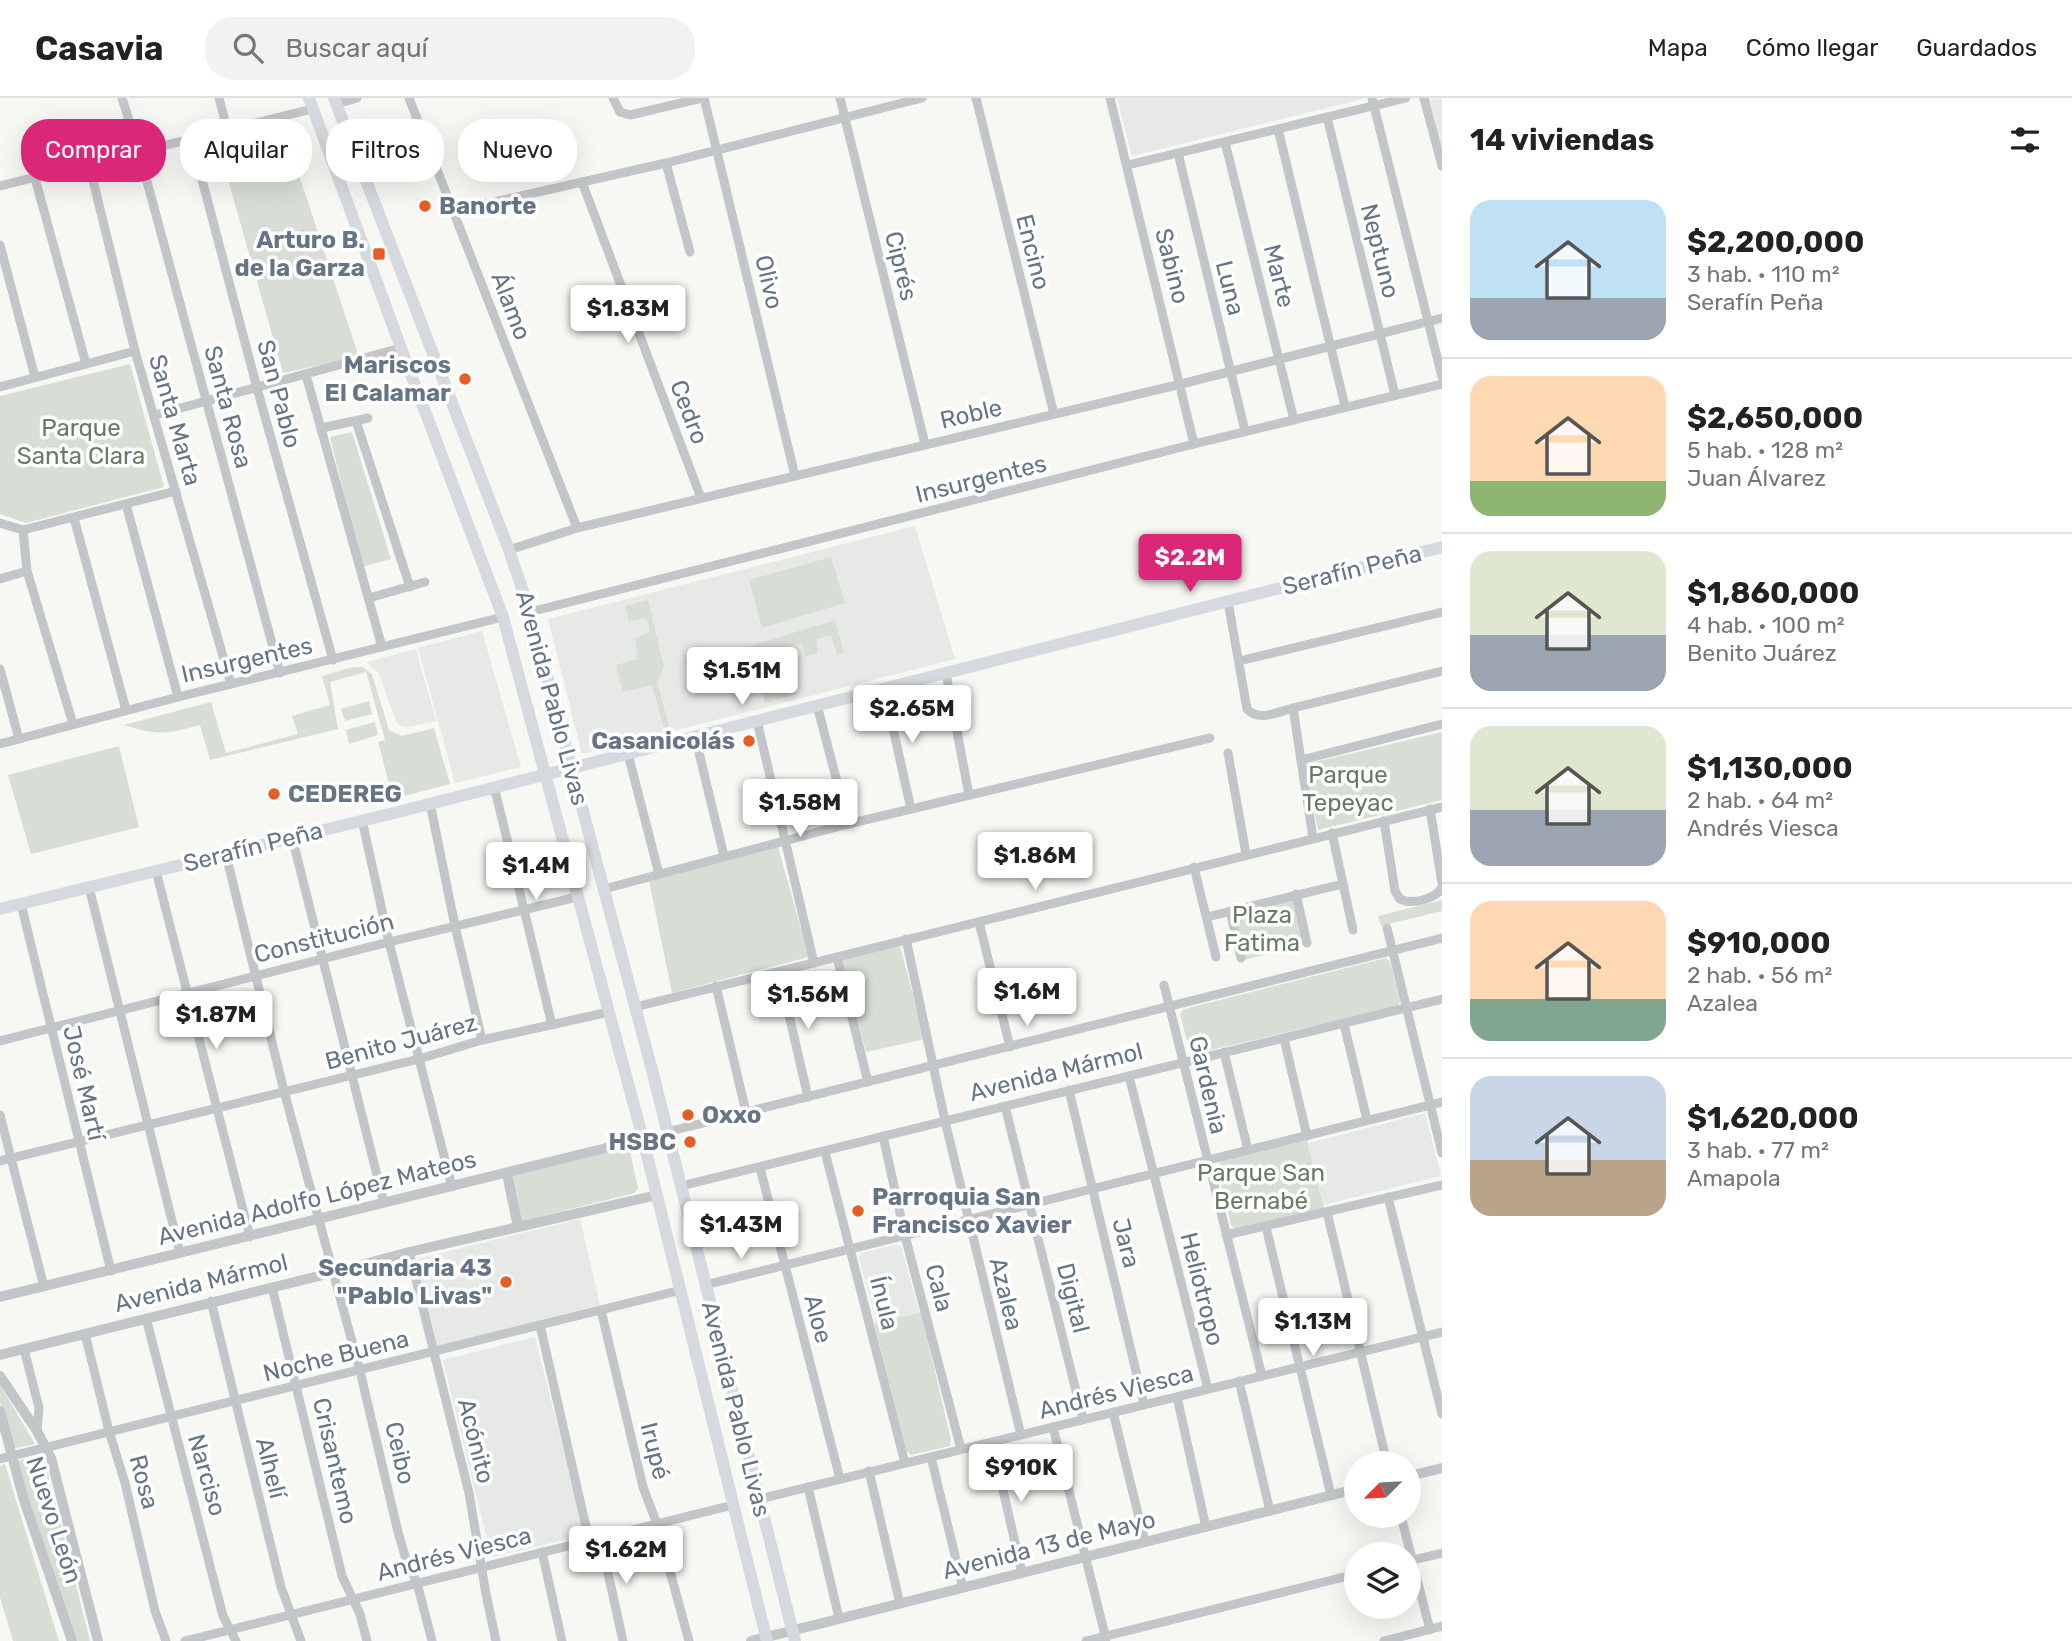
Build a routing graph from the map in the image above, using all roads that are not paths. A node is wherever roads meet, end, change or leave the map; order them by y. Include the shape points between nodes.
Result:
1 (122, 98) edge
2 (219, 98) edge
3 (357, 98) edge
4 (409, 98) edge
5 (613, 98) edge
6 (703, 98) edge
7 (840, 98) edge
8 (922, 98) edge
9 (976, 98) edge
10 (1110, 98) edge
11 (1406, 98) edge
12 (1424, 98) edge
13 (906, 100) edge
14 (335, 101) edge
15 (1373, 102) edge
16 (311, 103) edge
17 (1327, 117) junction
18 (845, 118) junction
19 (129, 119) edge
20 (224, 119) edge
21 (259, 119) edge
22 (1278, 129) junction
23 (1225, 142) junction
24 (718, 150) junction
25 (1178, 153) junction
26 (666, 163) junction
27 (1128, 165) junction
28 (1442, 166) edge
29 (21, 181) edge
30 (36, 182) edge
31 (93, 182) edge
32 (147, 182) edge
33 (203, 182) edge
34 (582, 182) junction
35 (0, 186) edge
36 (454, 211) junction
37 (0, 245) edge
38 (690, 251) dead end
39 (1442, 318) edge
40 (1428, 322) junction
41 (1380, 332) junction
42 (1331, 344) junction
43 (401, 348) junction
44 (135, 351) junction
45 (1280, 357) junction
46 (86, 364) junction
47 (1230, 371) junction
48 (306, 375) junction
49 (36, 377) junction
50 (1442, 377) edge
51 (1181, 384) junction
52 (1442, 384) edge
53 (0, 387) edge
54 (257, 388) junction
55 (1395, 395) junction
56 (207, 402) junction
57 (1345, 406) junction
58 (1054, 414) junction
59 (155, 415) junction
60 (368, 418) dead end
61 (1294, 420) junction
62 (356, 421) junction
63 (322, 428) junction
64 (1245, 431) junction
65 (925, 444) junction
66 (1194, 444) junction
67 (794, 476) junction
68 (176, 491) junction
69 (701, 498) junction
70 (126, 504) junction
71 (74, 518) junction
72 (0, 523) edge
73 (577, 528) junction
74 (23, 530) junction
75 (1442, 547) edge
76 (509, 550) junction
77 (27, 571) junction
78 (0, 579) edge
79 (425, 582) dead end
80 (410, 587) junction
81 (369, 598) junction
82 (1228, 601) junction
83 (530, 612) junction
84 (1442, 612) edge
85 (503, 617) junction
86 (382, 647) junction
87 (334, 660) junction
88 (1239, 662) junction
89 (0, 669) edge
90 (1442, 671) edge
91 (280, 673) junction
92 (946, 673) junction
93 (231, 684) junction
94 (884, 688) junction
95 (178, 697) junction
96 (817, 705) junction
97 (1293, 708) junction
98 (126, 710) junction
99 (757, 721) junction
100 (73, 724) junction
101 (1442, 724) edge
102 (695, 736) junction
103 (1210, 738) dead end
104 (19, 739) junction
105 (0, 744) edge
106 (1228, 753) dead end
107 (628, 754) junction
108 (1301, 760) junction
109 (571, 768) junction
110 (546, 774) junction
111 (494, 786) junction
112 (969, 795) junction
113 (430, 803) junction
114 (1442, 807) edge
115 (911, 809) junction
116 (1430, 809) junction
117 (362, 820) junction
118 (1384, 821) junction
119 (848, 824) junction
120 (1332, 833) junction
121 (292, 837) junction
122 (1313, 838) junction
123 (785, 841) junction
124 (1246, 854) junction
125 (226, 855) junction
126 (724, 856) junction
127 (1194, 867) junction
128 (156, 871) junction
129 (659, 874) junction
130 (1343, 884) junction
131 (1442, 885) edge
132 (89, 887) junction
133 (604, 890) junction
134 (1296, 894) junction
135 (578, 897) junction
136 (21, 904) junction
137 (0, 909) edge
138 (523, 909) junction
139 (1230, 911) junction
140 (1207, 917) junction
141 (979, 922) junction
142 (455, 926) junction
143 (1387, 928) dead end
144 (1353, 930) dead end
145 (1442, 938) edge
146 (906, 939) junction
147 (388, 942) junction
148 (1307, 943) dead end
149 (1393, 951) junction
150 (837, 957) junction
151 (1216, 957) dead end
152 (1241, 958) dead end
153 (323, 959) junction
154 (814, 963) junction
155 (779, 972) junction
156 (254, 976) junction
157 (1164, 985) dead end
158 (716, 986) junction
159 (187, 994) junction
160 (1442, 999) edge
161 (635, 1007) junction
162 (1170, 1007) junction
163 (1408, 1007) junction
164 (119, 1010) junction
165 (609, 1012) junction
166 (1344, 1024) junction
167 (552, 1025) junction
168 (52, 1028) junction
169 (1284, 1038) junction
170 (482, 1040) junction
171 (0, 1041) edge
172 (1010, 1047) junction
173 (1224, 1052) junction
174 (419, 1059) junction
175 (1184, 1062) junction
176 (933, 1065) junction
177 (353, 1075) junction
178 (1129, 1076) junction
179 (868, 1082) junction
180 (1069, 1090) junction
181 (284, 1091) junction
182 (808, 1097) junction
183 (1442, 1102) edge
184 (1430, 1105) junction
185 (1005, 1106) junction
186 (215, 1108) junction
187 (746, 1112) junction
188 (0, 1115) edge
189 (1367, 1120) junction
190 (945, 1121) junction
191 (148, 1125) junction
192 (667, 1132) junction
193 (883, 1136) junction
194 (1307, 1136) junction
195 (643, 1139) junction
196 (77, 1142) junction
197 (1248, 1150) junction
198 (825, 1152) junction
199 (1442, 1153) edge
200 (5, 1159) edge
201 (1206, 1161) junction
202 (760, 1168) junction
203 (507, 1174) junction
204 (1153, 1174) junction
205 (1442, 1185) edge
206 (681, 1186) junction
207 (452, 1187) junction
208 (1093, 1188) junction
209 (657, 1195) junction
210 (1388, 1197) junction
211 (384, 1203) junction
212 (1030, 1204) junction
213 (1327, 1212) junction
214 (317, 1220) junction
215 (968, 1220) junction
216 (518, 1227) junction
217 (1266, 1227) junction
218 (1226, 1235) junction
219 (905, 1236) junction
220 (250, 1237) junction
221 (850, 1249) junction
222 (409, 1252) junction
223 (180, 1253) junction
224 (785, 1265) junction
225 (111, 1271) junction
226 (335, 1272) junction
227 (705, 1285) junction
228 (44, 1287) junction
229 (272, 1287) junction
230 (681, 1290) junction
231 (0, 1297) edge
232 (211, 1301) junction
233 (601, 1310) junction
234 (146, 1318) junction
235 (540, 1325) junction
236 (1442, 1332) edge
237 (85, 1334) junction
238 (1423, 1336) junction
239 (24, 1349) junction
240 (434, 1351) junction
241 (1360, 1352) junction
242 (0, 1355) edge
243 (1300, 1367) junction
244 (360, 1371) junction
245 (0, 1376) edge
246 (1262, 1376) junction
247 (1239, 1381) junction
248 (297, 1385) junction
249 (1208, 1389) junction
250 (1177, 1397) junction
251 (235, 1401) junction
252 (1144, 1405) junction
253 (0, 1411) edge
254 (1113, 1412) junction
255 (1442, 1414) edge
256 (170, 1416) junction
257 (1083, 1419) junction
258 (1053, 1427) junction
259 (37, 1431) junction
260 (108, 1431) junction
261 (1021, 1435) junction
262 (992, 1442) junction
263 (47, 1447) junction
264 (961, 1449) junction
265 (1384, 1451) edge
266 (6, 1457) edge
267 (931, 1457) junction
268 (905, 1463) junction
269 (1442, 1468) edge
270 (869, 1472) junction
271 (1421, 1473) edge
272 (840, 1479) junction
273 (808, 1487) junction
274 (1344, 1492) edge
275 (1331, 1495) junction
276 (759, 1499) junction
277 (733, 1505) junction
278 (1270, 1511) junction
279 (657, 1524) junction
280 (1206, 1527) junction
281 (600, 1537) junction
282 (589, 1540) junction
283 (1146, 1542) junction
284 (542, 1552) junction
285 (1442, 1553) edge
286 (1085, 1557) junction
287 (1421, 1558) edge
288 (482, 1566) junction
289 (1022, 1573) junction
290 (1344, 1577) edge
291 (417, 1583) junction
292 (963, 1588) junction
293 (1421, 1597) edge
294 (352, 1599) junction
295 (900, 1604) junction
296 (293, 1614) junction
297 (839, 1618) junction
298 (1442, 1626) edge
299 (230, 1629) junction
300 (1430, 1630) junction
301 (794, 1636) edge
302 (1411, 1638) edge
303 (767, 1639) edge
304 (1106, 1639) edge
305 (72, 1641) edge
306 (98, 1641) edge
307 (166, 1641) edge
308 (185, 1641) edge
309 (236, 1641) edge
310 (301, 1641) edge
311 (367, 1641) edge
312 (432, 1641) edge
313 (496, 1641) edge
314 (562, 1641) edge
315 (623, 1641) edge
316 (689, 1641) edge
317 (751, 1641) edge
318 (1086, 1641) edge
319 (1384, 1641) edge

1 - 19 street, Santa Rosa
2 - 20 street
3 - 14 street
4 - 36 street, Álamo
5 - 6 street via 620,112 630,115
6 - 24 street, Olivo
7 - 18 street, Ciprés
8 - 13 street
9 - 58 street, Encino
10 - 27 street, Sabino
11 - 15 street
12 - 28 street
13 - 18 street
14 - 76 main road, Avenida Pablo Livas
15 - 17 street
15 - 40 street
16 - 21 street
16 - 43 main road, Avenida Pablo Livas
17 - 22 street
17 - 41 street, Neptuno
18 - 24 street
18 - 65 street, Ciprés
22 - 23 street
22 - 42 street
23 - 25 street
23 - 45 street, Marte
24 - 26 street
24 - 67 street, Olivo
25 - 27 street
25 - 47 street, Luna
26 - 34 street
26 - 38 street
27 - 51 street, Sabino
29 - 35 street
30 - 46 street
31 - 44 street, Santa Marta
32 - 56 street, Santa Rosa
33 - 54 street, San Pablo
34 - 36 street
34 - 69 street, Cedro
36 - 73 street, Álamo
37 - 49 street
39 - 40 street, Roble
40 - 41 street, Roble
40 - 50 street
41 - 42 street, Roble
41 - 55 street, Neptuno
42 - 45 street, Roble
42 - 57 street
43 - 48 street
43 - 85 main road, Avenida Pablo Livas
44 - 46 street
44 - 59 street, Santa Marta
45 - 47 street, Roble
45 - 61 street, Marte
46 - 49 street
47 - 51 street, Roble
47 - 64 street, Luna
48 - 54 street
48 - 63 street
49 - 53 street
51 - 58 street, Roble
51 - 66 street, Sabino
52 - 55 street, Insurgentes
54 - 56 street
54 - 87 street, San Pablo
55 - 57 street, Insurgentes
56 - 59 street
56 - 91 street, Santa Rosa
57 - 61 street, Insurgentes
58 - 65 street, Roble
59 - 68 street, Santa Marta
60 - 62 street
61 - 64 street, Insurgentes
62 - 63 street
62 - 80 street
63 - 81 street
64 - 66 street, Insurgentes
65 - 67 street, Roble
66 - 83 street, Insurgentes
67 - 69 street, Roble
68 - 70 street
68 - 93 street, Santa Marta
69 - 73 street, Roble
70 - 71 street
70 - 95 street
71 - 74 street
71 - 98 street
72 - 74 street
73 - 76 street, Roble
74 - 77 street
75 - 82 main road, Serafín Peña
76 - 83 main road, Avenida Pablo Livas
77 - 78 street
77 - 100 street
79 - 80 street
80 - 81 street
81 - 86 street
82 - 88 street
82 - 92 main road, Serafín Peña
83 - 109 main road, Avenida Pablo Livas
84 - 88 street
85 - 86 street, Insurgentes
85 - 110 main road, Avenida Pablo Livas
86 - 87 street, Insurgentes
87 - 91 street, Insurgentes
88 - 97 street via 1245,703 1251,713 1263,716
89 - 104 street
90 - 97 street
91 - 93 street, Insurgentes
92 - 94 main road, Serafín Peña
92 - 112 street
93 - 95 street, Insurgentes
94 - 96 main road, Serafín Peña
94 - 115 street
95 - 98 street, Insurgentes
96 - 99 main road, Serafín Peña
96 - 119 street
97 - 108 street
98 - 100 street, Insurgentes
99 - 102 main road, Serafín Peña
99 - 123 street
100 - 104 street, Insurgentes
101 - 108 street
102 - 107 main road, Serafín Peña
102 - 126 street
103 - 112 street
104 - 105 street, Insurgentes
106 - 124 street
107 - 109 main road, Serafín Peña
107 - 129 street
108 - 122 street
109 - 110 main road, Serafín Peña
109 - 133 main road, Avenida Pablo Livas
110 - 111 main road, Serafín Peña
110 - 135 main road, Avenida Pablo Livas
111 - 113 main road, Serafín Peña
111 - 138 street
112 - 115 street
113 - 117 main road, Serafín Peña
113 - 142 street
114 - 116 street
115 - 119 street
116 - 118 street
116 - 131 street
117 - 121 main road, Serafín Peña
117 - 147 street
118 - 120 street
118 - 131 street via 1400,899 1435,896
119 - 123 street
120 - 122 street
120 - 130 street
121 - 125 main road, Serafín Peña
121 - 153 street
122 - 124 street
123 - 126 street
123 - 154 street
124 - 127 street
125 - 128 main road, Serafín Peña
125 - 156 street, Ceibo
126 - 129 street
127 - 140 street
127 - 141 street
128 - 132 main road, Serafín Peña
128 - 159 street
129 - 133 street
130 - 134 street
130 - 144 street
132 - 136 main road, Serafín Peña
132 - 164 street
133 - 161 main road, Avenida Pablo Livas
134 - 139 street
134 - 148 street
135 - 138 street, Constitución
135 - 165 main road, Avenida Pablo Livas
136 - 137 main road, Serafín Peña
136 - 168 street, José Martí
138 - 142 street, Constitución
138 - 167 street
139 - 140 street
139 - 152 street
140 - 151 street
141 - 146 street
141 - 172 street
142 - 147 street, Constitución
142 - 170 street
143 - 149 street
145 - 149 street
146 - 150 street
146 - 176 street, Azalea
147 - 153 street, Constitución
147 - 174 street
149 - 162 street
149 - 163 street
150 - 154 street
150 - 179 street
153 - 156 street, Constitución
153 - 177 street
154 - 155 street
155 - 158 street
155 - 182 street
156 - 159 street, Constitución
156 - 181 street, Ceibo
157 - 162 street, Gardenia
158 - 161 street
158 - 187 street
159 - 164 street, Constitución
159 - 186 street
160 - 163 street, Avenida Mármol
161 - 192 main road, Avenida Pablo Livas
162 - 172 street
162 - 175 street, Gardenia
163 - 166 street, Avenida Mármol
163 - 184 street
164 - 168 street, Constitución
164 - 191 street
165 - 167 street, Benito Juárez
165 - 195 main road, Avenida Pablo Livas
166 - 169 street, Avenida Mármol
166 - 189 street
167 - 170 street, Benito Juárez
168 - 171 street, Constitución
168 - 196 street, José Martí
169 - 173 street, Avenida Mármol
169 - 194 street
170 - 174 street, Benito Juárez
172 - 176 street
173 - 175 street, Avenida Mármol
173 - 197 street
174 - 177 street, Benito Juárez
174 - 207 street
175 - 178 street, Avenida Mármol
175 - 201 street, Gardenia
176 - 179 street
176 - 190 street, Azalea
177 - 181 street, Benito Juárez
177 - 211 street
178 - 180 street, Avenida Mármol
178 - 204 street, Heliotropo
179 - 182 street
180 - 185 street, Avenida Mármol
180 - 208 street, Jara
181 - 186 street, Benito Juárez
181 - 214 street, Ceibo
182 - 187 street
183 - 184 street
184 - 189 street
184 - 199 street
185 - 190 street, Avenida Mármol
185 - 212 street, Digital
186 - 191 street, Benito Juárez
186 - 220 street
187 - 192 street
188 - 200 street
189 - 194 street
190 - 193 street, Avenida Mármol
190 - 215 street, Azalea
191 - 196 street, Benito Juárez
191 - 223 street
192 - 206 main road, Avenida Pablo Livas
193 - 198 street, Avenida Mármol
193 - 219 street, Cala
194 - 197 street
195 - 203 street, Avenida Adolfo López Mateos
195 - 209 main road, Avenida Pablo Livas
196 - 200 street, Benito Juárez
196 - 225 street, José Martí
197 - 201 street
198 - 202 street, Avenida Mármol
198 - 221 street, Ínula
200 - 228 street
201 - 204 street
201 - 218 street, Gardenia
202 - 206 street, Avenida Mármol
202 - 224 street, Aloe
203 - 207 street, Avenida Adolfo López Mateos
203 - 216 street
204 - 208 street
204 - 249 street, Heliotropo
205 - 210 street
206 - 227 main road, Avenida Pablo Livas
207 - 211 street, Avenida Adolfo López Mateos
208 - 212 street
208 - 252 street, Jara
209 - 216 street, Avenida Mármol
209 - 230 main road, Avenida Pablo Livas
210 - 213 street
210 - 238 street
211 - 214 street, Avenida Adolfo López Mateos
212 - 215 street
212 - 257 street, Digital
213 - 217 street
213 - 241 street
214 - 220 street, Avenida Adolfo López Mateos
214 - 226 street, Ceibo
215 - 219 street
215 - 261 street, Azalea
216 - 222 street, Avenida Mármol
217 - 218 street
217 - 243 street
218 - 246 street, Gardenia
219 - 221 street
219 - 264 street, Cala
220 - 223 street, Avenida Adolfo López Mateos
221 - 224 street
221 - 268 street, Ínula
222 - 226 street, Avenida Mármol
222 - 240 street, Acónito
223 - 225 street, Avenida Adolfo López Mateos
224 - 227 street
224 - 272 street, Aloe
225 - 228 street, Avenida Adolfo López Mateos
226 - 229 street, Avenida Mármol
226 - 244 street, Ceibo
227 - 276 main road, Avenida Pablo Livas
228 - 231 street, Avenida Adolfo López Mateos
229 - 232 street, Avenida Mármol
229 - 248 street, Crisantemo
230 - 233 street, Noche Buena
230 - 277 main road, Avenida Pablo Livas
232 - 234 street, Avenida Mármol
232 - 251 street, Alhelí
233 - 235 street, Noche Buena
233 - 279 street, Irupé via 643,1487
234 - 237 street, Avenida Mármol
234 - 256 street, Narciso
235 - 240 street, Noche Buena
235 - 282 street
236 - 238 street, Andrés Viesca
237 - 239 street, Avenida Mármol
237 - 260 street, Rosa
238 - 241 street, Andrés Viesca
238 - 255 street
239 - 242 street, Avenida Mármol
239 - 259 street, Nuevo León via 39,1408
240 - 244 street, Noche Buena
240 - 288 street, Acónito
241 - 243 street, Andrés Viesca
241 - 265 street
243 - 246 street, Andrés Viesca
243 - 275 street
244 - 248 street, Noche Buena
244 - 291 street, Ceibo via 398,1532
245 - 259 street, Nuevo León
246 - 247 street, Andrés Viesca
247 - 249 street, Andrés Viesca
247 - 278 street
248 - 251 street, Noche Buena
248 - 294 street, Crisantemo via 342,1576
249 - 250 street, Andrés Viesca
250 - 252 street, Andrés Viesca
250 - 280 street
251 - 256 street, Noche Buena
251 - 296 street, Alhelí via 281,1587
252 - 254 street, Andrés Viesca
253 - 266 street, Nuevo León
254 - 257 street, Andrés Viesca
254 - 283 street
256 - 260 street, Noche Buena
256 - 299 street, Narciso via 220,1607
257 - 258 street, Andrés Viesca
258 - 261 street, Andrés Viesca
258 - 286 street
259 - 263 street, Nuevo León
260 - 263 street, Noche Buena
260 - 307 street, Rosa
261 - 262 street, Andrés Viesca
262 - 264 street, Andrés Viesca
262 - 289 street
263 - 266 street, Noche Buena
263 - 306 street, Nuevo León
264 - 267 street, Andrés Viesca
266 - 305 street, Nuevo León
267 - 268 street, Andrés Viesca
267 - 292 street
268 - 270 street, Andrés Viesca
269 - 271 street
270 - 272 street, Andrés Viesca
270 - 295 street
272 - 273 street, Andrés Viesca
273 - 276 street, Andrés Viesca
273 - 297 street
274 - 275 street, Avenida 13 de Mayo
275 - 278 street, Avenida 13 de Mayo
276 - 301 main road, Avenida Pablo Livas
277 - 279 street, Andrés Viesca
277 - 303 main road, Avenida Pablo Livas
278 - 280 street, Avenida 13 de Mayo
279 - 281 street, Andrés Viesca
279 - 316 street, Irupé
280 - 283 street, Avenida 13 de Mayo
281 - 282 street, Andrés Viesca
281 - 315 street
282 - 284 street, Andrés Viesca
283 - 286 street, Avenida 13 de Mayo
284 - 288 street, Andrés Viesca
284 - 314 street
285 - 287 street
286 - 289 street, Avenida 13 de Mayo
286 - 304 street
288 - 291 street, Andrés Viesca
288 - 313 street, Acónito
289 - 292 street, Avenida 13 de Mayo
290 - 304 street
291 - 294 street, Andrés Viesca
291 - 312 street, Ceibo
292 - 295 street, Avenida 13 de Mayo
293 - 300 street
294 - 296 street, Andrés Viesca
294 - 311 street, Crisantemo
295 - 297 street, Avenida 13 de Mayo
296 - 299 street, Andrés Viesca
296 - 310 street, Alhelí
297 - 301 street, Avenida 13 de Mayo
298 - 300 street
299 - 308 street, Andrés Viesca
299 - 309 street, Narciso
300 - 302 street
301 - 303 street, Avenida 13 de Mayo
302 - 319 street
303 - 317 street, Avenida 13 de Mayo
304 - 318 street

